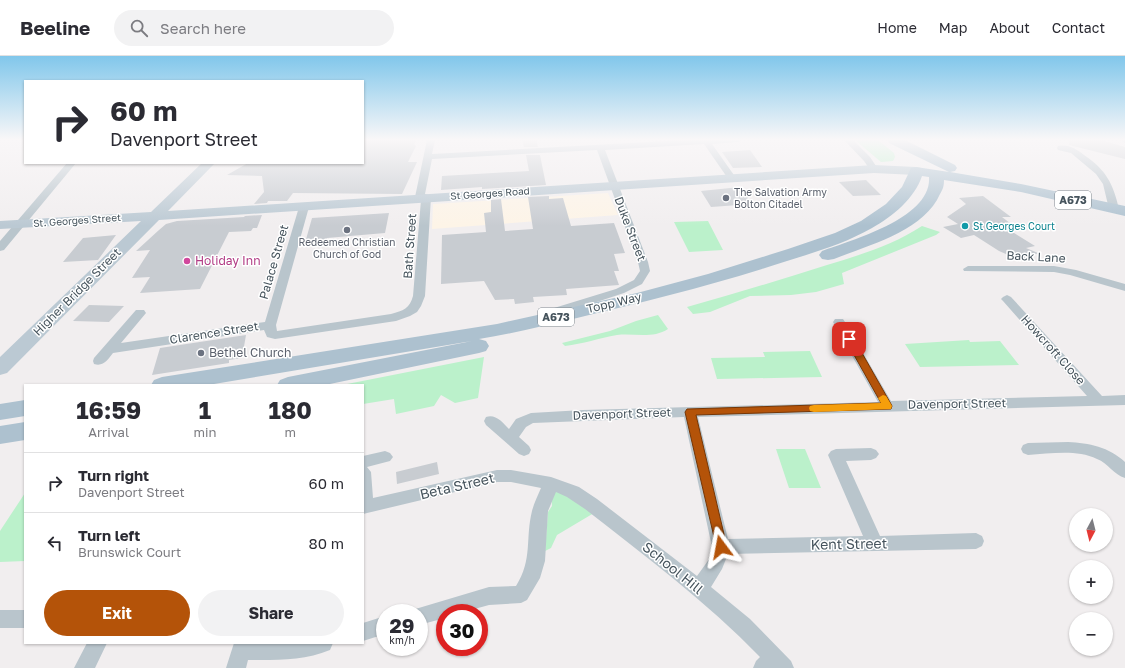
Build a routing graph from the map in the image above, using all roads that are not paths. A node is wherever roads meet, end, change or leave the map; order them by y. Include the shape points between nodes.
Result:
1 (67, 169) edge
2 (203, 169) edge
3 (426, 169) edge
4 (607, 169) edge
5 (725, 169) edge
6 (874, 169) joint
7 (927, 169) edge
8 (927, 169) edge
9 (1097, 169) edge
10 (860, 170) junction
11 (930, 171) junction
12 (732, 178) junction
13 (613, 185) junction
14 (1021, 188) junction
15 (907, 190) junction
16 (423, 197) junction
17 (304, 207) junction
18 (1120, 210) edge
19 (154, 216) junction
20 (20, 224) junction
21 (0, 225) edge
22 (0, 248) edge
23 (968, 269) dead end
24 (1125, 288) edge
25 (419, 296) joint
26 (1007, 299) dead end
27 (140, 313) dead end
28 (839, 322) dead end
29 (270, 325) junction
30 (497, 330) junction
31 (109, 349) junction
32 (99, 361) dead end
33 (0, 368) edge
34 (168, 384) edge
35 (293, 384) edge
36 (1125, 400) edge
37 (1099, 401) junction
38 (887, 406) junction
39 (24, 408) edge
40 (0, 412) edge
41 (690, 412) junction
42 (491, 421) dead end
43 (24, 430) edge
44 (0, 435) edge
45 (511, 438) junction
46 (524, 450) dead end
47 (1028, 450) dead end
48 (872, 454) dead end
49 (385, 457) dead end
50 (364, 462) edge
51 (1123, 469) edge
52 (551, 483) junction
53 (364, 507) edge
54 (976, 541) dead end
55 (875, 543) junction
56 (721, 547) junction
57 (699, 588) junction
58 (428, 613) edge
59 (0, 619) edge
60 (24, 619) edge
61 (376, 628) edge
62 (364, 632) edge
63 (96, 644) edge
64 (318, 644) edge
65 (241, 654) edge
66 (773, 664) edge
67 (84, 668) edge

1 - 20 street
2 - 19 main road, Higher Bridge Street
3 - 16 street, Bath Street
4 - 13 street, Duke Street
5 - 12 street
6 - 10 main road, St Georges Road
6 - 11 main road, St Georges Road
7 - 11 main road
8 - 11 main road
9 - 18 street
10 - 12 main road, St Georges Road
10 - 15 main road via 894,181
11 - 14 main road, St Georges Road / A673
11 - 14 main road, A673 via 967,183
11 - 15 main road, Topp Way / A673 via 913,182
11 - 35 main road, Topp Way / A673 via 930,200 912,218 886,233 797,265 686,298 558,329
12 - 13 main road, St Georges Road
13 - 16 main road, St Georges Road
13 - 30 street, Duke Street via 644,262 643,276 631,286
14 - 18 main road, St Georges Road / A673
15 - 30 main road, Topp Way / A673 via 891,207 867,224 794,253 654,294
16 - 17 main road, St Georges Road
16 - 25 street, Bath Street
17 - 19 main road, St Georges Road
17 - 29 street, Palace Street
19 - 20 main road, St. Georges Street
19 - 33 main road, Higher Bridge Street
20 - 21 main road, St. Georges Street
20 - 22 street
23 - 24 street, Back Lane via 1054,269
25 - 29 street, Clarence Street via 415,308 392,318 275,335 271,334
26 - 37 street, Howcroft Close
27 - 31 street
28 - 38 street
29 - 31 street, Clarence Street
30 - 34 main road, Topp Way / A673
31 - 32 street
36 - 37 street, Davenport Street
37 - 38 street, Davenport Street
38 - 41 street, Davenport Street
39 - 40 main road
41 - 45 street, Davenport Street via 531,418 521,423
41 - 56 street
42 - 45 street
43 - 44 main road
45 - 46 street
47 - 51 street via 1087,448 1108,457
48 - 55 street via 836,455
49 - 50 street
52 - 53 street, Beta Street via 528,478 497,476
52 - 57 street, School Hill via 573,492 591,504
52 - 58 street via 540,511 536,561 531,578 521,594 489,596
54 - 55 street, Kent Street
55 - 56 street, Kent Street
56 - 57 street via 717,564
57 - 66 street, School Hill via 743,626
59 - 60 street
61 - 62 street
63 - 67 street
64 - 65 street via 290,650

